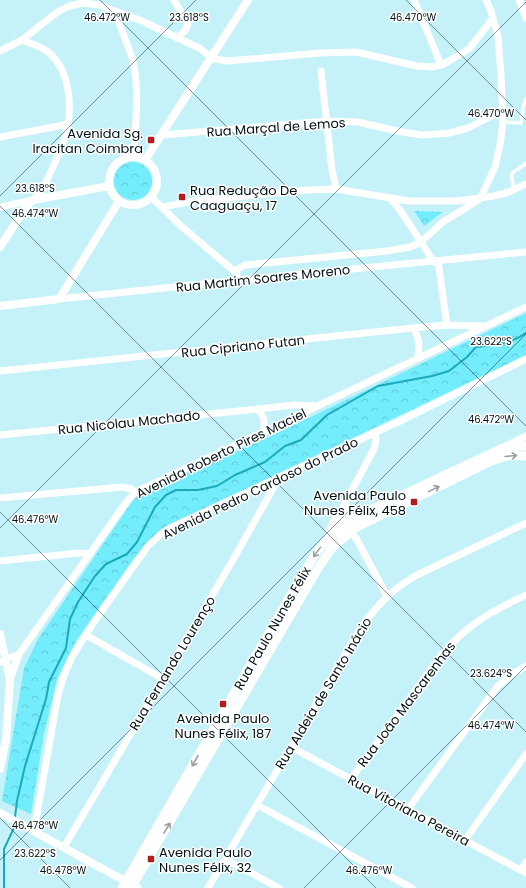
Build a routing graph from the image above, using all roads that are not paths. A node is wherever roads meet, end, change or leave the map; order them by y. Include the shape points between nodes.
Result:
1 (174, 0) edge
2 (248, 0) edge
3 (414, 0) edge
4 (486, 0) edge
5 (519, 0) edge
6 (115, 11) junction
7 (493, 18) junction
8 (526, 18) edge
9 (176, 38) junction
10 (22, 40) junction
11 (0, 52) edge
12 (211, 58) junction
13 (441, 65) junction
14 (321, 71) dead end
15 (526, 99) edge
16 (503, 110) junction
17 (327, 121) junction
18 (503, 122) junction
19 (68, 123) junction
20 (521, 123) junction
21 (526, 126) edge
22 (163, 135) junction
23 (0, 137) edge
24 (134, 157) junction
25 (145, 160) junction
26 (526, 163) edge
27 (526, 184) edge
28 (109, 186) junction
29 (336, 189) junction
30 (514, 190) junction
31 (151, 197) junction
32 (391, 199) junction
33 (480, 199) junction
34 (33, 200) junction
35 (119, 201) junction
36 (0, 207) edge
37 (162, 207) junction
38 (421, 242) junction
39 (0, 247) edge
40 (526, 252) edge
41 (436, 262) junction
42 (234, 271) junction
43 (240, 280) junction
44 (59, 299) junction
45 (0, 306) edge
46 (526, 307) edge
47 (448, 326) junction
48 (486, 326) junction
49 (413, 328) junction
50 (418, 359) junction
51 (526, 359) edge
52 (0, 371) edge
53 (319, 406) junction
54 (258, 409) junction
55 (264, 432) junction
56 (375, 432) junction
57 (0, 435) edge
58 (526, 436) edge
59 (507, 446) junction
60 (526, 446) edge
61 (494, 456) junction
62 (526, 456) edge
63 (279, 478) junction
64 (136, 492) junction
65 (0, 498) edge
66 (346, 503) junction
67 (340, 512) junction
68 (526, 523) edge
69 (352, 529) junction
70 (328, 539) junction
71 (89, 554) junction
72 (0, 561) edge
73 (526, 595) edge
74 (387, 596) junction
75 (0, 634) edge
76 (86, 635) junction
77 (19, 654) junction
78 (3, 660) edge
79 (526, 666) edge
80 (163, 679) junction
81 (10, 680) junction
82 (3, 741) edge
83 (291, 747) junction
84 (526, 754) edge
85 (0, 769) edge
86 (351, 779) junction
87 (257, 805) junction
88 (408, 809) junction
89 (0, 813) edge
90 (30, 830) junction
91 (465, 840) junction
92 (64, 847) junction
93 (225, 859) junction
94 (526, 862) edge
95 (524, 872) edge
96 (130, 886) edge
97 (208, 888) edge
98 (279, 888) edge
99 (412, 888) edge

1 - 9 street via 188,24 185,31
2 - 12 street
3 - 13 street
4 - 7 street
5 - 8 street
6 - 9 street
6 - 10 street via 83,3 69,6
6 - 24 street via 135,71 137,100
7 - 13 street via 469,49
7 - 16 street via 500,50
9 - 12 street via 201,49
10 - 11 street
10 - 19 street via 46,51 63,71 68,87
12 - 13 street via 227,61 350,52 417,66
12 - 22 street
14 - 17 street
15 - 20 lane
16 - 17 street, Rua Marçal de Lemos via 468,128 449,133 423,135 357,122
16 - 18 street
17 - 22 street, Rua Marçal de Lemos
17 - 29 street
18 - 20 lane
18 - 33 street via 495,167
19 - 23 street
19 - 34 street via 44,187
20 - 21 lane
22 - 25 street
24 - 25 street
24 - 28 street via 117,163 110,174
25 - 31 street via 155,170 157,177 155,191
26 - 30 lane via 513,173
27 - 30 street
28 - 34 street
28 - 35 street
29 - 32 street
29 - 37 street via 194,201
30 - 33 street
31 - 35 street via 136,205 127,205
31 - 37 street
32 - 33 street
32 - 38 street
33 - 38 street via 443,222
34 - 36 street
34 - 39 street
35 - 44 street
37 - 42 street
38 - 41 street
38 - 42 street via 410,247 387,251 245,266
40 - 41 street, Rua Martim Soares Moreno
41 - 43 street, Rua Martim Soares Moreno
41 - 47 street
42 - 43 street
43 - 44 street, Rua Martim Soares Moreno
44 - 45 street, Rua Martim Soares Moreno
46 - 48 street, Avenida Roberto Pires Maciel
47 - 48 street, Rua Cipriano Futan
47 - 49 street, Rua Cipriano Futan
48 - 50 street, Avenida Roberto Pires Maciel
49 - 50 street via 420,345
49 - 52 street, Rua Cipriano Futan
50 - 53 street, Avenida Roberto Pires Maciel
51 - 56 street, Avenida Pedro Cardoso do Prado
53 - 54 street, Rua Nicolau Machado via 294,405
53 - 55 street, Avenida Roberto Pires Maciel
54 - 55 street via 264,419
54 - 57 street, Rua Nicolau Machado
55 - 64 street, Avenida Roberto Pires Maciel
56 - 63 street, Avenida Pedro Cardoso do Prado
56 - 66 street via 374,450
58 - 59 street
59 - 60 main road
59 - 61 main road
61 -> 62 main road
61 - 69 main road, Rua Paulo Nunes Félix via 366,512
63 - 76 street, Avenida Pedro Cardoso do Prado via 162,533 148,546
63 - 80 street, Rua Fernando Lourenço
64 - 65 street via 123,487
64 - 71 street, Avenida Roberto Pires Maciel
66 - 67 street
66 - 69 street
67 - 69 street via 341,518
67 - 70 main road via 328,533
68 - 74 street, Rua Aldeia de Santo Inácio via 415,576
69 - 70 main road, Rua Paulo Nunes Félix
69 - 74 street
96 -> 69 main road, Rua Paulo Nunes Félix via 317,570 331,549
70 -> 96 main road, Rua Paulo Nunes Félix via 314,556
71 - 72 street
71 - 77 street, Avenida Roberto Pires Maciel
73 - 86 street, Rua João Mascarenhas via 492,611 456,638
74 - 83 street, Rua Aldeia de Santo Inácio via 363,624
75 - 78 street
76 - 80 street
76 - 90 street, Avenida Pedro Cardoso do Prado via 72,657 58,695 37,814
77 - 78 street
77 - 81 street, Avenida Roberto Pires Maciel
78 - 81 street
79 - 88 street via 512,674 492,692
80 - 92 street, Rua Fernando Lourenço
81 - 82 street, Avenida Roberto Pires Maciel
82 - 85 street, Avenida Roberto Pires Maciel
83 - 86 street, Rua Vitoriano Pereira
83 - 87 street, Rua Aldeia de Santo Inácio
84 - 91 street
86 - 88 street, Rua Vitoriano Pereira
87 - 93 street, Rua Aldeia de Santo Inácio
87 - 99 street
88 - 91 street, Rua Vitoriano Pereira
89 - 90 street
90 - 92 street
91 - 95 street, Rua Vitoriano Pereira
92 - 96 street
93 - 97 street, Rua Aldeia de Santo Inácio
93 - 98 street
94 - 95 street

